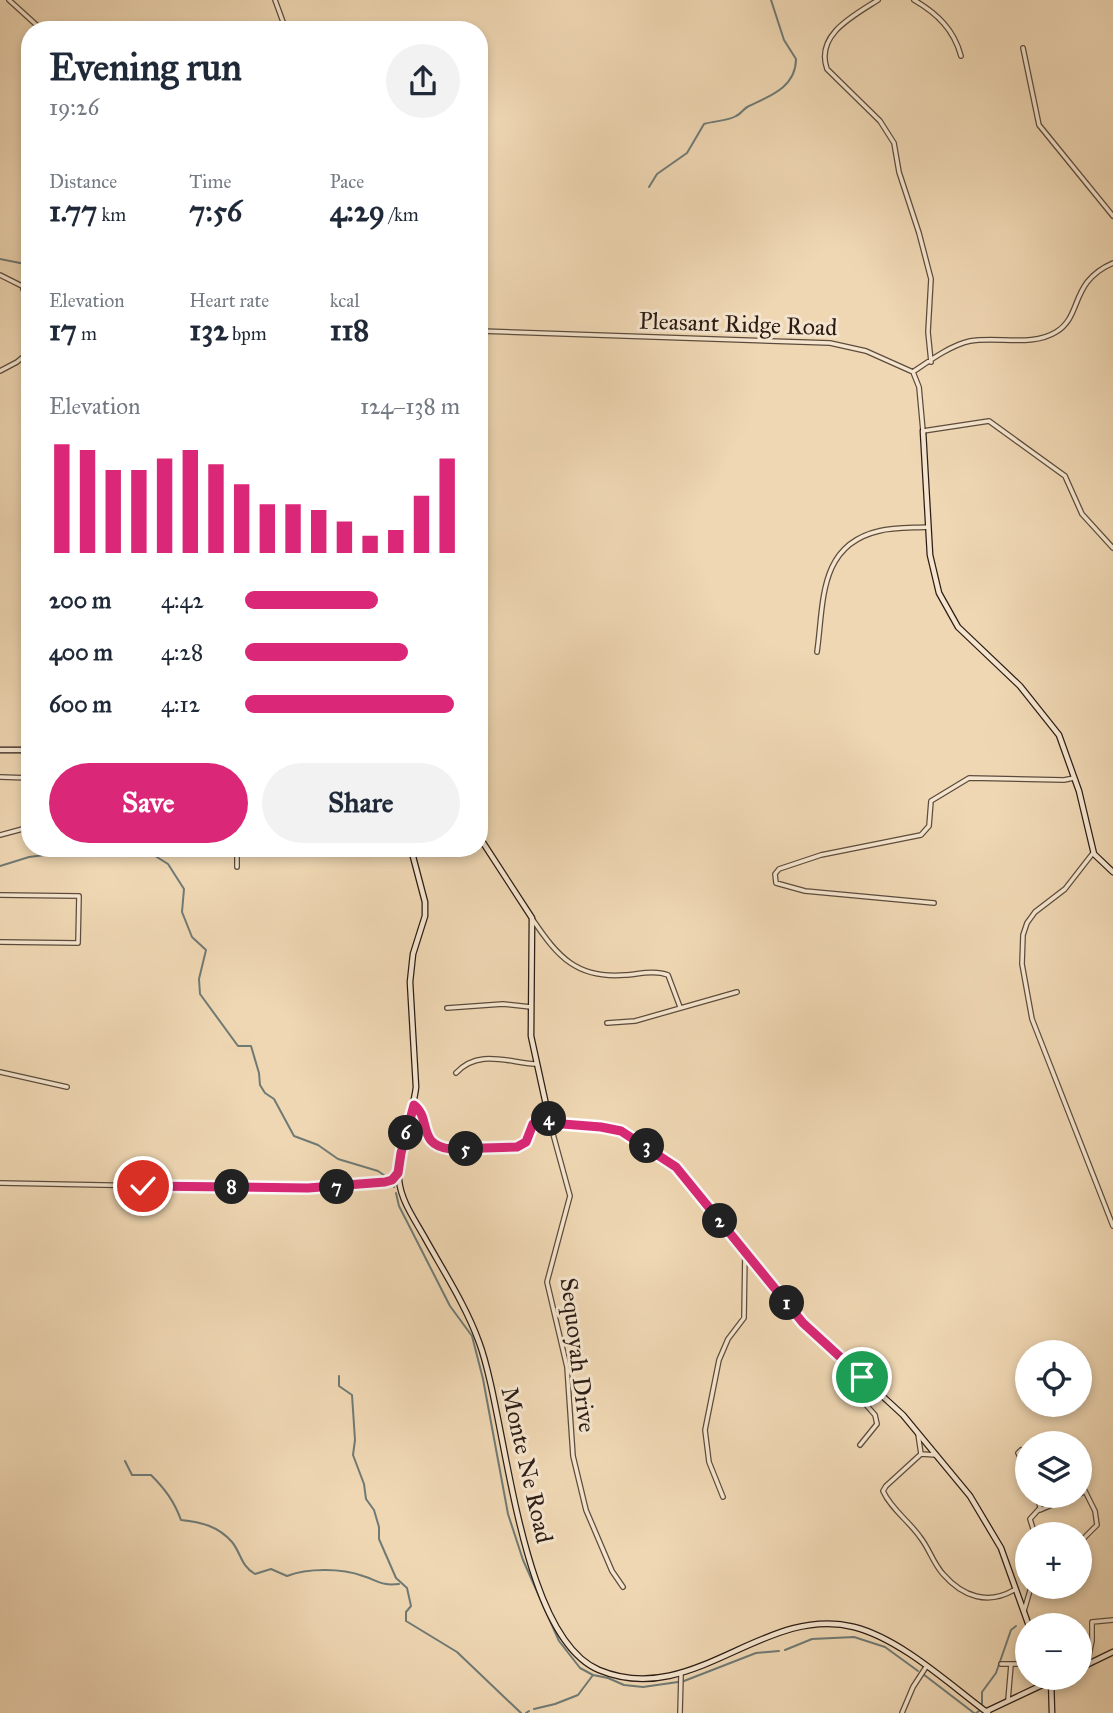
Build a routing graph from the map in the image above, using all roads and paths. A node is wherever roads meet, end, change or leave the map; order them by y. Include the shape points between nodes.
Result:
1 (9, 0) edge
2 (275, 0) edge
3 (878, 0) edge
4 (914, 0) edge
5 (32, 21) edge
6 (283, 21) edge
7 (1023, 48) dead end
8 (961, 56) dead end
9 (1113, 216) edge
10 (1113, 263) edge
11 (0, 275) edge
12 (21, 288) edge
13 (488, 331) edge
14 (21, 359) edge
15 (931, 362) junction
16 (0, 372) edge
17 (913, 372) junction
18 (923, 431) junction
19 (929, 527) junction
20 (1113, 548) edge
21 (817, 652) dead end
22 (0, 750) edge
23 (21, 750) edge
24 (0, 777) edge
25 (21, 778) edge
26 (1074, 778) junction
27 (21, 829) edge
28 (0, 835) edge
29 (488, 850) edge
30 (1093, 853) junction
31 (237, 857) edge
32 (413, 857) edge
33 (237, 867) dead end
34 (1113, 872) edge
35 (0, 895) edge
36 (934, 903) dead end
37 (532, 918) junction
38 (0, 942) edge
39 (737, 992) dead end
40 (531, 1007) junction
41 (680, 1007) junction
42 (447, 1008) dead end
43 (607, 1023) dead end
44 (535, 1064) junction
45 (0, 1072) edge
46 (456, 1073) dead end
47 (67, 1087) dead end
48 (414, 1105) junction
49 (547, 1113) junction
50 (550, 1123) junction
51 (398, 1173) junction
52 (0, 1183) edge
53 (1113, 1226) edge
54 (745, 1251) junction
55 (860, 1376) junction
56 (917, 1432) junction
57 (860, 1444) dead end
58 (921, 1454) junction
59 (938, 1456) junction
60 (723, 1497) dead end
61 (1092, 1507) edge
62 (1039, 1508) edge
63 (1045, 1508) edge
64 (1038, 1511) junction
65 (1031, 1522) edge
66 (1092, 1530) edge
67 (623, 1587) dead end
68 (1014, 1590) junction
69 (1027, 1599) edge
70 (1023, 1613) joint
71 (1113, 1620) edge
72 (1092, 1622) edge
73 (1113, 1652) edge
74 (1092, 1662) edge
75 (1000, 1664) dead end
76 (1011, 1665) junction
77 (1015, 1665) edge
78 (926, 1667) junction
79 (681, 1675) junction
80 (1031, 1690) edge
81 (1053, 1690) edge
82 (1008, 1702) junction
83 (987, 1712) edge
84 (680, 1713) edge
85 (902, 1713) edge
86 (1052, 1713) edge

1 - 5 street
2 - 6 street
3 - 15 street via 836,30 828,39 824,59 827,69 880,121 894,143 931,279
4 - 8 street via 947,26
7 - 9 street via 1039,125
10 - 15 street via 1086,281 1066,322 1056,332 1035,338 970,342
11 - 12 street
13 - 17 street, Pleasant Ridge Road via 830,343 866,351
14 - 16 street
15 - 17 street
17 - 18 street
18 - 19 street
18 - 20 street via 989,421 1065,476 1082,514
19 - 21 street via 871,533 839,555 824,586
19 - 26 street via 933,574 947,611 1048,718
22 - 23 street
24 - 25 street
26 - 30 street
26 - 36 street via 964,779 931,801 929,826 921,835 821,855 775,874 776,884 805,891
27 - 28 street
29 - 37 street
30 - 34 street
30 - 53 street via 1072,881 1027,923 1022,964 1032,1019
31 - 33 street
32 - 48 street, Monte Ne Road via 425,902 411,969
35 - 38 street via 79,896 78,943
37 - 40 street
37 - 41 street via 549,944 575,967 610,976 668,975
39 - 41 street
40 - 42 street
40 - 44 street
41 - 43 street via 635,1021
44 - 46 street via 483,1058
44 - 49 street
45 - 47 street
48 - 49 street via 430,1140 451,1149 517,1147
48 - 51 street, Monte Ne Road
49 - 50 street
50 - 54 street via 611,1128 651,1148 686,1177
50 - 67 street, Sequoyah Drive via 570,1196 547,1282 565,1354 571,1445 586,1510
51 - 52 street via 385,1182 308,1188
51 - 79 street, Monte Ne Road via 412,1214 479,1342 520,1528 555,1624 576,1655 598,1670 640,1679
54 - 55 street via 803,1323
54 - 60 street via 744,1318 719,1360 705,1430 709,1462
55 - 56 street
55 - 57 street via 854,1391 875,1415 877,1424
56 - 58 street
56 - 59 street
58 - 59 street
58 - 68 street via 886,1486 883,1491 888,1501 956,1585 982,1598 997,1598
59 - 68 street via 992,1529
61 - 66 street via 1097,1525
62 - 64 street
63 - 64 street
64 - 65 street
68 - 70 street
69 - 70 street
71 - 72 street
73 - 74 street
75 - 76 street
76 - 77 street
76 - 82 street
78 - 79 street, Monte Ne Road via 874,1634 825,1625 778,1633
78 - 83 street, Monte Ne Road
78 - 85 street
79 - 84 street
80 - 82 street
81 - 86 street
82 - 83 street

